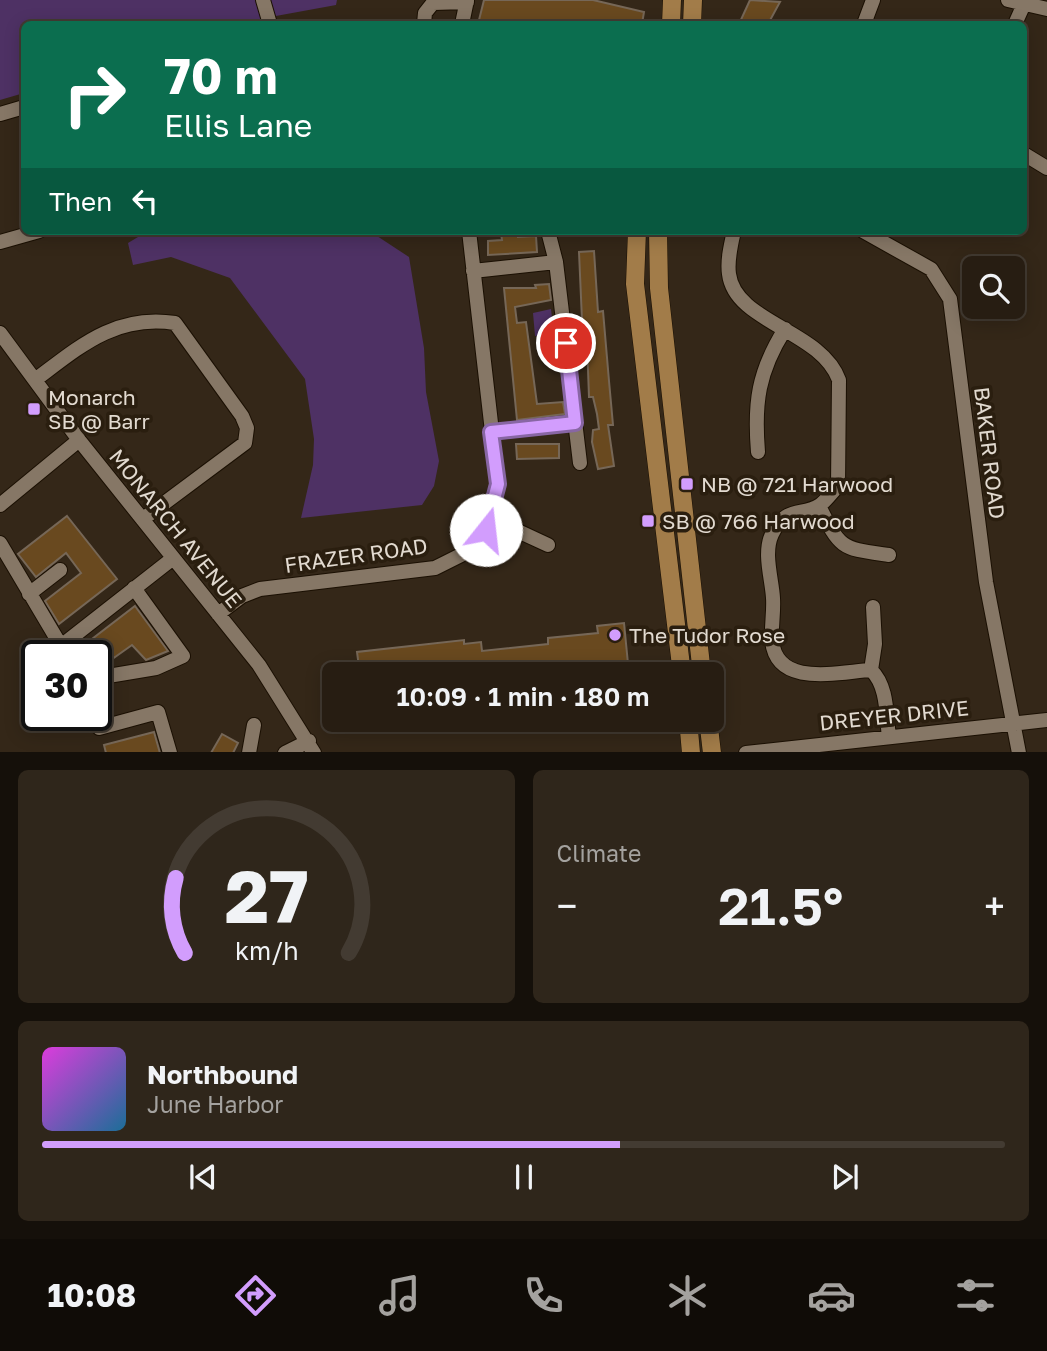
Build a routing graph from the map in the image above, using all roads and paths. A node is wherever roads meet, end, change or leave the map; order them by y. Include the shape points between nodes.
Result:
1 (263, 0) edge
2 (672, 0) edge
3 (693, 0) edge
4 (873, 0) edge
5 (1008, 0) edge
6 (467, 1) edge
7 (1024, 4) junction
8 (1047, 9) edge
9 (269, 21) edge
10 (424, 21) edge
11 (463, 21) edge
12 (671, 21) edge
13 (692, 21) edge
14 (865, 21) edge
15 (1016, 21) edge
16 (21, 108) edge
17 (0, 114) edge
18 (1027, 157) edge
19 (1047, 168) edge
20 (25, 235) edge
21 (469, 235) edge
22 (549, 235) edge
23 (637, 235) edge
24 (658, 235) edge
25 (733, 235) edge
26 (870, 235) edge
27 (0, 242) edge
28 (556, 262) junction
29 (473, 271) junction
30 (785, 329) junction
31 (0, 333) edge
32 (35, 380) junction
33 (575, 423) junction
34 (491, 432) junction
35 (79, 440) junction
36 (758, 452) dead end
37 (580, 463) dead end
38 (0, 505) edge
39 (818, 506) junction
40 (144, 519) junction
41 (492, 519) junction
42 (0, 543) edge
43 (548, 545) dead end
44 (889, 555) dead end
45 (172, 559) junction
46 (60, 570) dead end
47 (134, 588) junction
48 (29, 594) junction
49 (873, 607) dead end
50 (218, 614) junction
51 (57, 640) edge
52 (76, 640) edge
53 (681, 662) edge
54 (701, 662) edge
55 (871, 670) junction
56 (112, 675) edge
57 (1047, 720) edge
58 (1014, 723) junction
59 (112, 724) edge
60 (254, 725) dead end
61 (689, 732) edge
62 (710, 732) edge
63 (883, 742) edge
64 (311, 747) edge
65 (785, 751) edge
66 (170, 752) edge
67 (249, 752) edge
68 (285, 752) edge
69 (691, 752) edge
70 (712, 752) edge
71 (746, 752) edge
72 (1019, 752) edge

1 - 9 street
2 - 12 main road
3 - 13 main road
4 - 14 street
5 - 7 street
6 - 10 street via 433,3
6 - 11 street
7 - 8 street
7 - 15 street
16 - 17 street
18 - 19 street
20 - 27 street
21 - 29 street, FRAZER ROAD
22 - 28 street
23 - 53 main road via 635,284
24 - 54 main road via 659,288
25 - 30 street via 728,273 731,283 744,302
26 - 58 street, BAKER ROAD via 931,269 950,299 986,582
28 - 29 street
28 - 33 street
29 - 34 street, FRAZER ROAD
30 - 36 street via 757,392
30 - 39 street via 822,352 839,380 838,486
31 - 32 street, MONARCH AVENUE
32 - 35 street, MONARCH AVENUE
32 - 40 street via 100,332 155,320 175,323 242,416 247,428 245,443
33 - 34 street
33 - 37 street
34 - 41 street, FRAZER ROAD via 498,484
35 - 38 street
35 - 40 street, MONARCH AVENUE
39 - 44 street via 845,548
39 - 55 street via 792,511 771,535 768,549 776,656 782,667 796,673
40 - 45 street, MONARCH AVENUE
41 - 43 street
41 - 50 street, FRAZER ROAD via 478,541 435,568 260,589
42 - 48 street
45 - 47 street
45 - 50 street, MONARCH AVENUE
46 - 48 street
47 - 52 street
47 - 56 street via 183,656 156,668
48 - 51 street
49 - 55 street
50 - 64 street, MONARCH AVENUE via 259,665
55 - 63 street via 884,695
57 - 58 street, DREYER DRIVE
58 - 63 street, DREYER DRIVE
58 - 72 street, BAKER ROAD
59 - 66 street via 158,712
60 - 67 street
61 - 69 main road
62 - 70 main road
63 - 65 street, DREYER DRIVE
64 - 68 street
65 - 71 street, DREYER DRIVE

